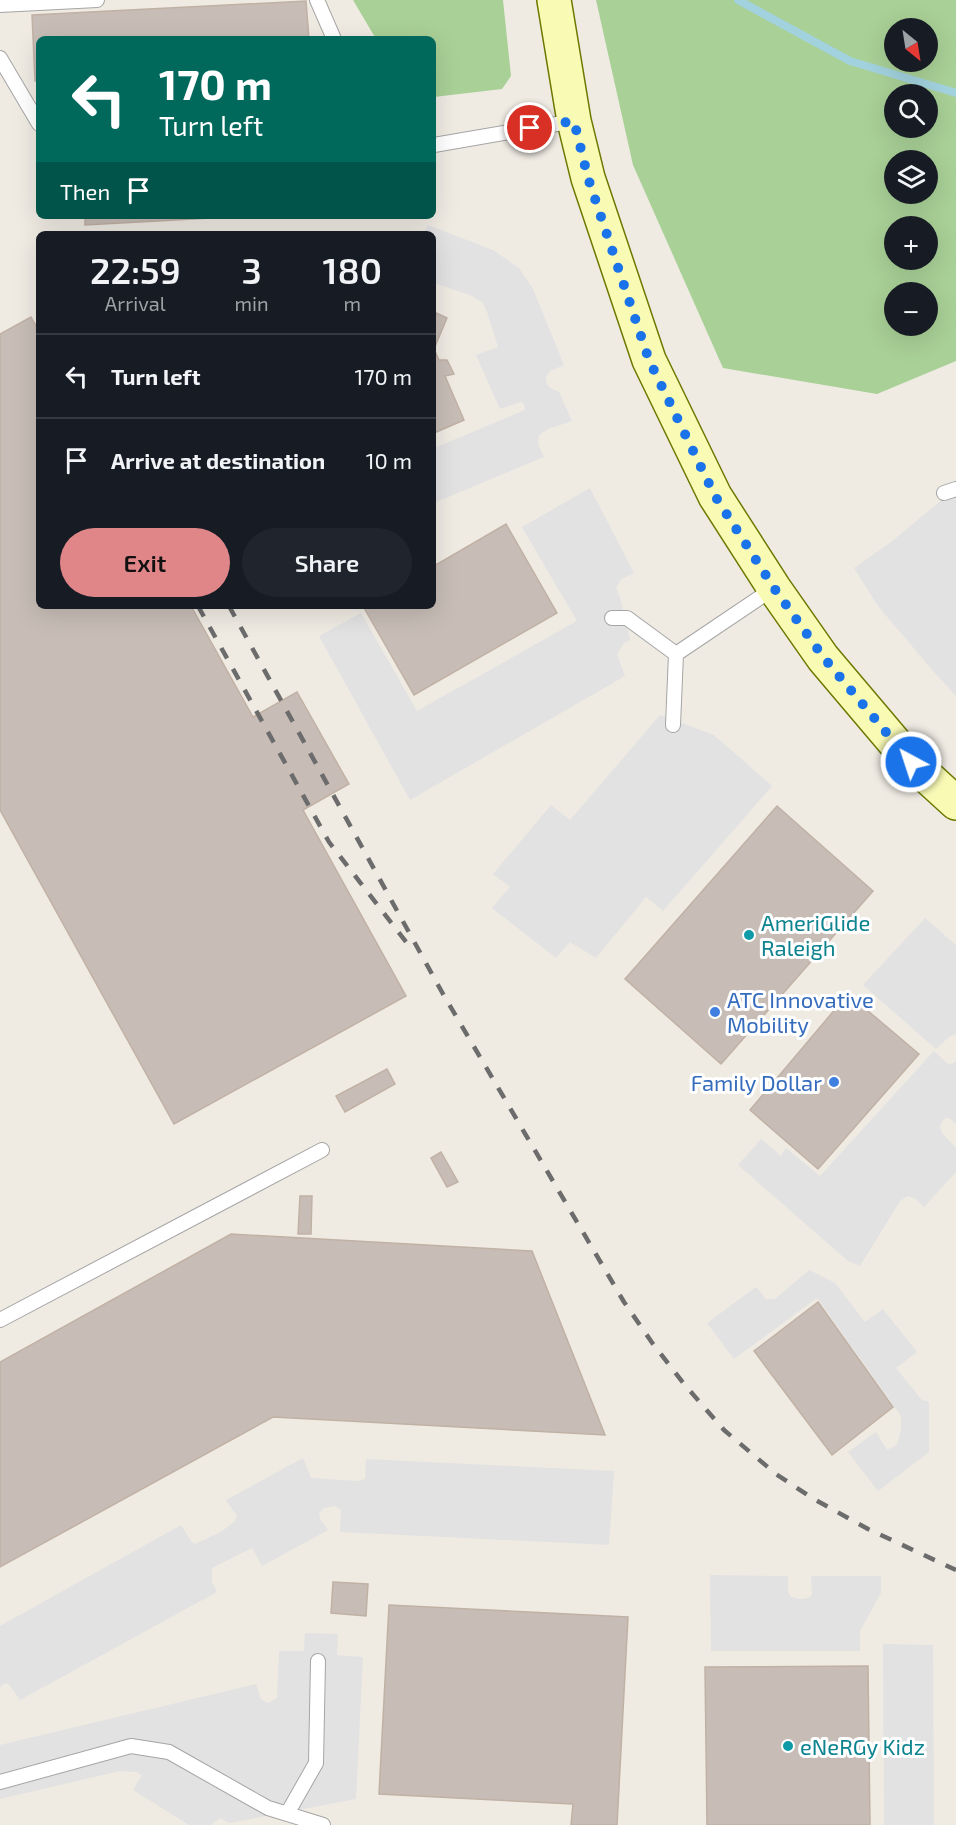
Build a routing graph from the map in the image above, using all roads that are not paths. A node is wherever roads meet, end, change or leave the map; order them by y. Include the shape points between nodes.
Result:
1 (97, 0) edge
2 (317, 0) edge
3 (554, 0) edge
4 (0, 5) edge
5 (333, 36) edge
6 (0, 57) edge
7 (36, 96) edge
8 (23, 97) junction
9 (36, 119) edge
10 (574, 121) junction
11 (436, 145) edge
12 (774, 588) junction
13 (612, 618) dead end
14 (676, 654) junction
15 (673, 724) dead end
16 (956, 803) edge
17 (322, 1150) dead end
18 (0, 1320) edge
19 (318, 1661) dead end
20 (0, 1782) edge
21 (287, 1814) junction
22 (322, 1825) edge

1 - 4 lane
2 - 5 lane
3 - 10 main road
6 - 8 lane
7 - 8 lane
8 - 9 lane
10 - 11 lane
10 - 12 main road via 588,178 654,372 715,496
12 - 14 lane
12 - 16 main road via 824,658 911,762
13 - 14 lane via 627,618
14 - 15 lane
17 - 18 lane
19 - 21 lane via 316,1763
20 - 21 lane via 131,1746 170,1752 268,1808
21 - 22 lane

